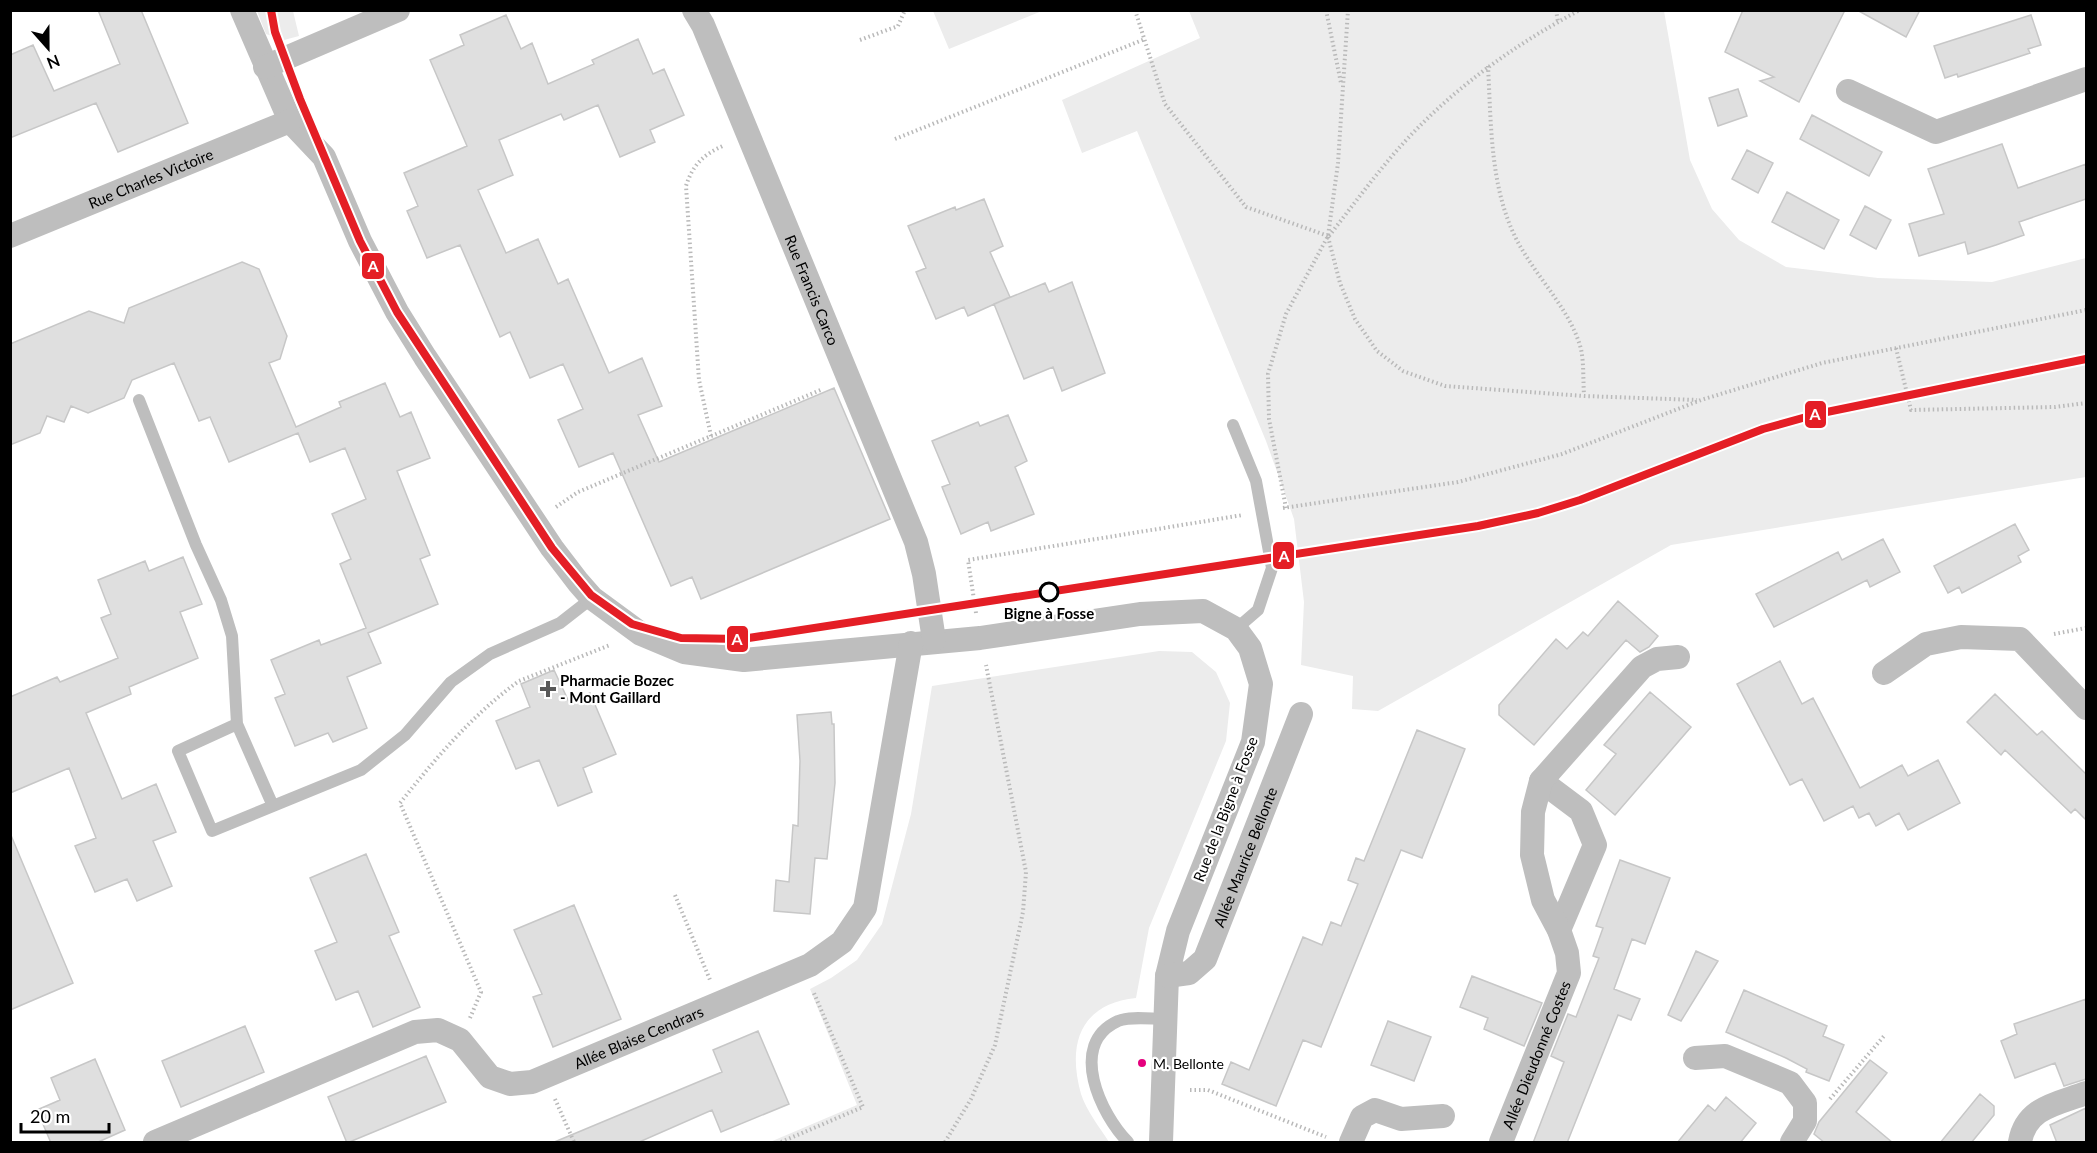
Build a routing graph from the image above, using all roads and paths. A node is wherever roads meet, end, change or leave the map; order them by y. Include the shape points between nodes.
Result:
1 (242, 10) edge
2 (398, 10) edge
3 (694, 10) edge
4 (905, 10) edge
5 (1135, 10) edge
6 (1326, 10) edge
7 (1348, 10) edge
8 (1556, 10) edge
9 (1580, 10) edge
10 (1558, 22) junction
11 (1145, 39) junction
12 (860, 40) dead end
13 (1488, 66) junction
14 (265, 67) junction
15 (2086, 79) edge
16 (1341, 86) junction
17 (1848, 91) dead end
18 (290, 121) junction
19 (748, 135) junction
20 (895, 139) dead end
21 (10, 236) edge
22 (1328, 236) junction
23 (2086, 310) edge
24 (1896, 348) junction
25 (849, 378) junction
26 (1584, 396) junction
27 (139, 400) dead end
28 (1701, 400) junction
29 (2086, 403) edge
30 (1233, 425) dead end
31 (711, 436) junction
32 (1286, 508) junction
33 (1262, 512) junction
34 (534, 521) junction
35 (973, 589) dead end
36 (592, 598) junction
37 (1236, 629) junction
38 (980, 638) junction
39 (923, 642) junction
40 (616, 643) dead end
41 (1678, 657) dead end
42 (1884, 673) dead end
43 (2086, 708) edge
44 (1301, 714) dead end
45 (237, 724) junction
46 (1541, 782) junction
47 (273, 806) junction
48 (675, 895) dead end
49 (1559, 930) junction
50 (803, 968) junction
51 (1167, 976) junction
52 (720, 1003) junction
53 (1165, 1019) junction
54 (1884, 1036) dead end
55 (460, 1040) junction
56 (1695, 1058) dead end
57 (544, 1077) junction
58 (1162, 1089) junction
59 (2086, 1093) edge
60 (1443, 1116) dead end
61 (1798, 1136) edge
62 (1340, 1140) edge
63 (155, 1143) edge
64 (574, 1143) edge
65 (781, 1143) edge
66 (945, 1143) edge
67 (1128, 1143) edge
68 (1161, 1143) edge
69 (1501, 1143) edge
70 (2020, 1143) edge

1 - 14 street, Rue de la Bigne à Fosse
2 - 14 street
3 - 19 street, Rue Francis Carco
4 - 12 path via 898,26
5 - 11 path
6 - 16 path
7 - 16 path
8 - 10 path
9 - 10 path
10 - 13 path
11 - 20 path
11 - 22 path via 1165,104 1246,207
13 - 22 path via 1393,154
13 - 26 path via 1498,179 1512,229 1566,315 1581,350
14 - 18 street, Rue de la Bigne à Fosse
15 - 17 street via 1936,132
16 - 22 path via 1338,163
18 - 21 street, Rue Charles Victoire
18 - 34 street, Rue de la Bigne à Fosse via 324,157 360,241 397,312
19 - 25 street, Rue Francis Carco
19 - 31 path via 698,161 686,186 699,380
22 - 26 path via 1340,283 1355,318 1377,351 1403,371 1445,386
22 - 32 path via 1286,314 1268,374 1269,419
23 - 24 path
24 - 28 path via 1822,363
24 - 29 path via 1911,410
25 - 31 path
25 - 39 street, Rue Francis Carco via 916,542 924,574
26 - 28 path
27 - 45 lane via 221,600 231,636
28 - 32 path via 1562,454 1458,482
30 - 33 lane via 1256,481
31 - 34 path via 578,492
32 - 33 path
33 - 35 path via 968,560
33 - 37 lane via 1272,568 1257,610
34 - 36 street, Rue de la Bigne à Fosse
36 - 39 street, Rue de la Bigne à Fosse via 641,634 684,652 744,660
36 - 47 lane via 561,623 490,654 451,682 405,735 361,770
37 - 38 street, Rue de la Bigne à Fosse via 1203,611 1140,614
37 - 51 street, Rue de la Bigne à Fosse via 1250,648 1261,684 1253,742 1178,931
38 - 39 street, Rue de la Bigne à Fosse
38 - 66 path via 1026,872 1025,892 995,1045 971,1099
39 - 50 street, Allée Blaise Cendrars via 865,908 842,942
40 - 55 path via 519,681 448,743 400,803 481,992
41 - 46 street, Allée Dieudonné Costes via 1657,659 1642,667
42 - 43 street via 1926,644 1961,637 2020,639
44 - 51 street, Allée Maurice Bellonte via 1205,959 1189,973
45 - 47 lane
45 - 47 lane via 178,751 212,831
46 - 49 street, Allée Dieudonné Costes via 1533,812 1532,855 1543,900
46 - 49 street via 1581,811 1595,845
48 - 52 path
49 - 69 street, Allée Dieudonné Costes via 1569,973
50 - 52 street, Allée Blaise Cendrars
50 - 65 path via 862,1107
51 - 53 street, Rue de la Bigne à Fosse
52 - 57 street, Allée Blaise Cendrars
53 - 58 street, Rue de la Bigne à Fosse
53 - 67 lane via 1120,1020 1104,1030 1095,1044 1092,1073 1096,1092
54 - 61 path
55 - 57 street, Allée Blaise Cendrars via 490,1077 510,1084
55 - 63 street via 438,1030 416,1032
56 - 61 street via 1725,1056 1790,1083 1805,1103
57 - 64 path
58 - 62 path via 1208,1090
58 - 68 street, Rue de la Bigne à Fosse
59 - 70 street via 2036,1112 2023,1128
60 - 62 street via 1401,1119 1375,1110 1362,1117

